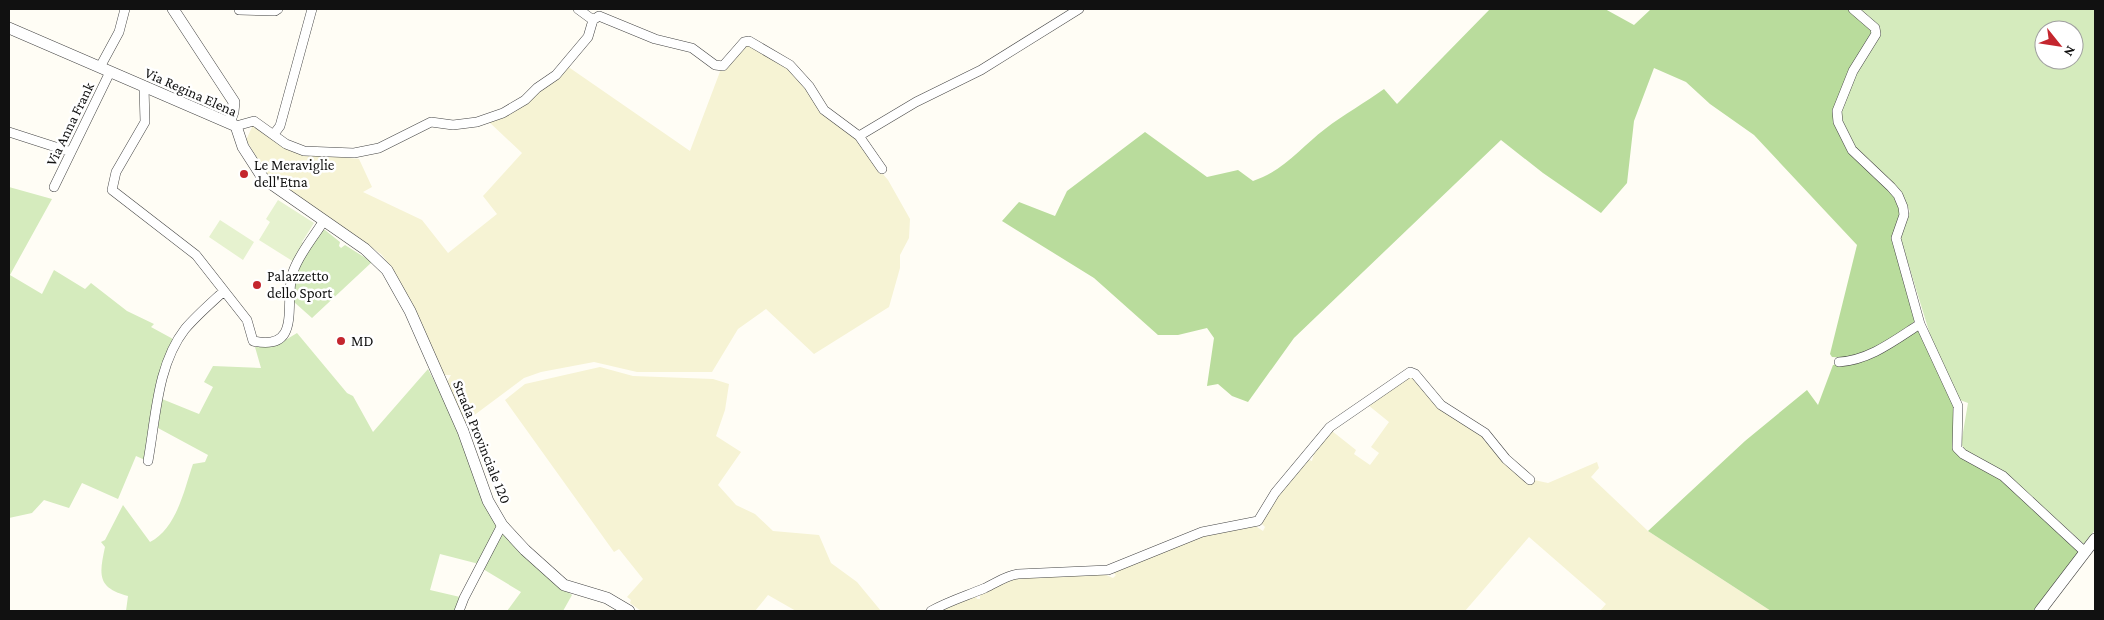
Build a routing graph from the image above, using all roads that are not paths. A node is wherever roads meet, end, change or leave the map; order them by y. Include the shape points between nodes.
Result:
1 (125, 9) edge
2 (173, 9) edge
3 (278, 9) edge
4 (312, 9) edge
5 (578, 9) edge
6 (1079, 9) edge
7 (1853, 9) edge
8 (239, 10) edge
9 (593, 20) junction
10 (9, 28) edge
11 (105, 70) junction
12 (144, 86) junction
13 (232, 124) junction
14 (9, 132) edge
15 (274, 134) junction
16 (860, 136) junction
17 (71, 152) junction
18 (882, 169) dead end
19 (54, 187) dead end
20 (323, 222) junction
21 (395, 282) joint
22 (224, 290) junction
23 (1920, 324) junction
24 (1839, 362) dead end
25 (148, 460) dead end
26 (1530, 480) dead end
27 (502, 525) junction
28 (2095, 539) edge
29 (2085, 552) junction
30 (459, 611) edge
31 (629, 611) edge
32 (931, 611) edge
33 (2040, 611) edge

1 - 11 street, Via Anna Frank
2 - 13 street via 234,102
3 - 8 street
4 - 15 street via 280,126
5 - 9 street
6 - 16 street via 980,70 916,102
7 - 23 street via 1875,28 1876,34 1853,71 1837,111 1838,122 1852,150 1898,195 1904,215 1896,238
9 - 15 street via 588,37 556,75 503,113 477,122 453,125 431,122 379,148 354,154 304,151 286,144
9 - 16 street via 599,16 655,39 692,48 715,65 722,66 744,42 750,41 790,65 824,110
10 - 11 street, Via Regina Elena
11 - 12 street, Via Regina Elena
11 - 17 street, Via Anna Frank
12 - 13 street, Via Regina Elena
12 - 22 street via 145,122 116,172 112,190 196,255
13 - 15 street via 254,121
13 - 20 street, Via Regina Elena via 263,178
14 - 17 street
16 - 18 street
17 - 19 street, Via Anna Frank
20 - 21 street, Via Regina Elena via 378,259
20 - 22 street via 295,266 288,324 281,338 269,344 253,340 247,320
21 - 27 street, Strada Provinciale 120 via 461,428 488,501
22 - 25 street via 186,328 170,352
23 - 24 street via 1881,349
23 - 29 street via 1958,406 1957,448 2003,476
26 - 32 street via 1506,459 1485,433 1441,405 1410,372 1330,427 1275,494 1258,521 1196,534 1108,570 1006,577
27 - 30 street
27 - 31 street, Strada Provinciale 120 via 524,550 564,585 607,598
28 - 29 street
29 - 33 street

